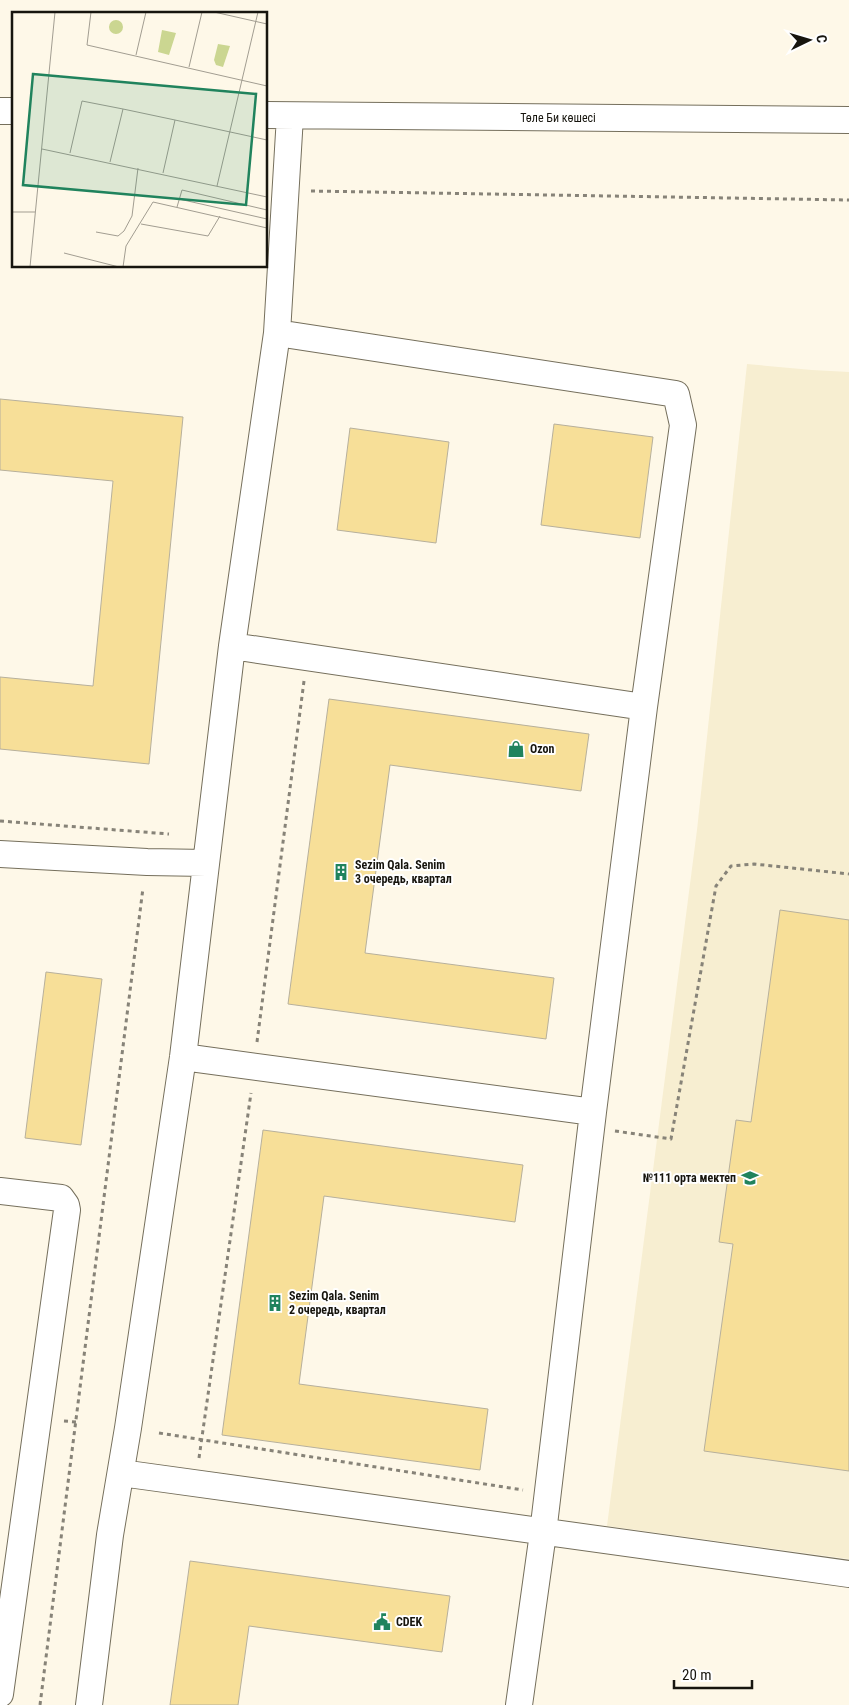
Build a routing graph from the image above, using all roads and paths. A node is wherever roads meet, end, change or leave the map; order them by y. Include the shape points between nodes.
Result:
1 (278, 116) edge
2 (849, 120) edge
3 (286, 190) junction
4 (849, 200) edge
5 (277, 333) junction
6 (232, 646) junction
7 (644, 707) junction
8 (0, 822) edge
9 (150, 832) junction
10 (170, 834) dead end
11 (0, 854) edge
12 (147, 862) junction
13 (206, 863) junction
14 (849, 874) edge
15 (183, 1057) junction
16 (592, 1120) junction
17 (0, 1192) edge
18 (159, 1433) dead end
19 (121, 1473) junction
20 (548, 1494) junction
21 (544, 1533) junction
22 (849, 1574) edge
23 (0, 1694) edge
24 (40, 1705) edge
25 (89, 1705) edge
26 (518, 1705) edge

1 - 2 street, Төле Би көшесі
1 - 3 street
3 - 4 path
3 - 5 street
5 - 6 street
5 - 7 street via 676,394 683,425
6 - 7 street
6 - 13 street
7 - 16 street
8 - 9 path
9 - 10 path
9 - 12 path
11 - 12 street
12 - 13 street
12 - 24 path
13 - 15 street
14 - 16 path via 754,864 731,866 716,886 671,1139
15 - 16 street
15 - 19 street
16 - 20 street
17 - 23 street via 60,1198 67,1210
18 - 20 path
19 - 21 street
19 - 25 street
20 - 21 street
21 - 22 street
21 - 26 street

